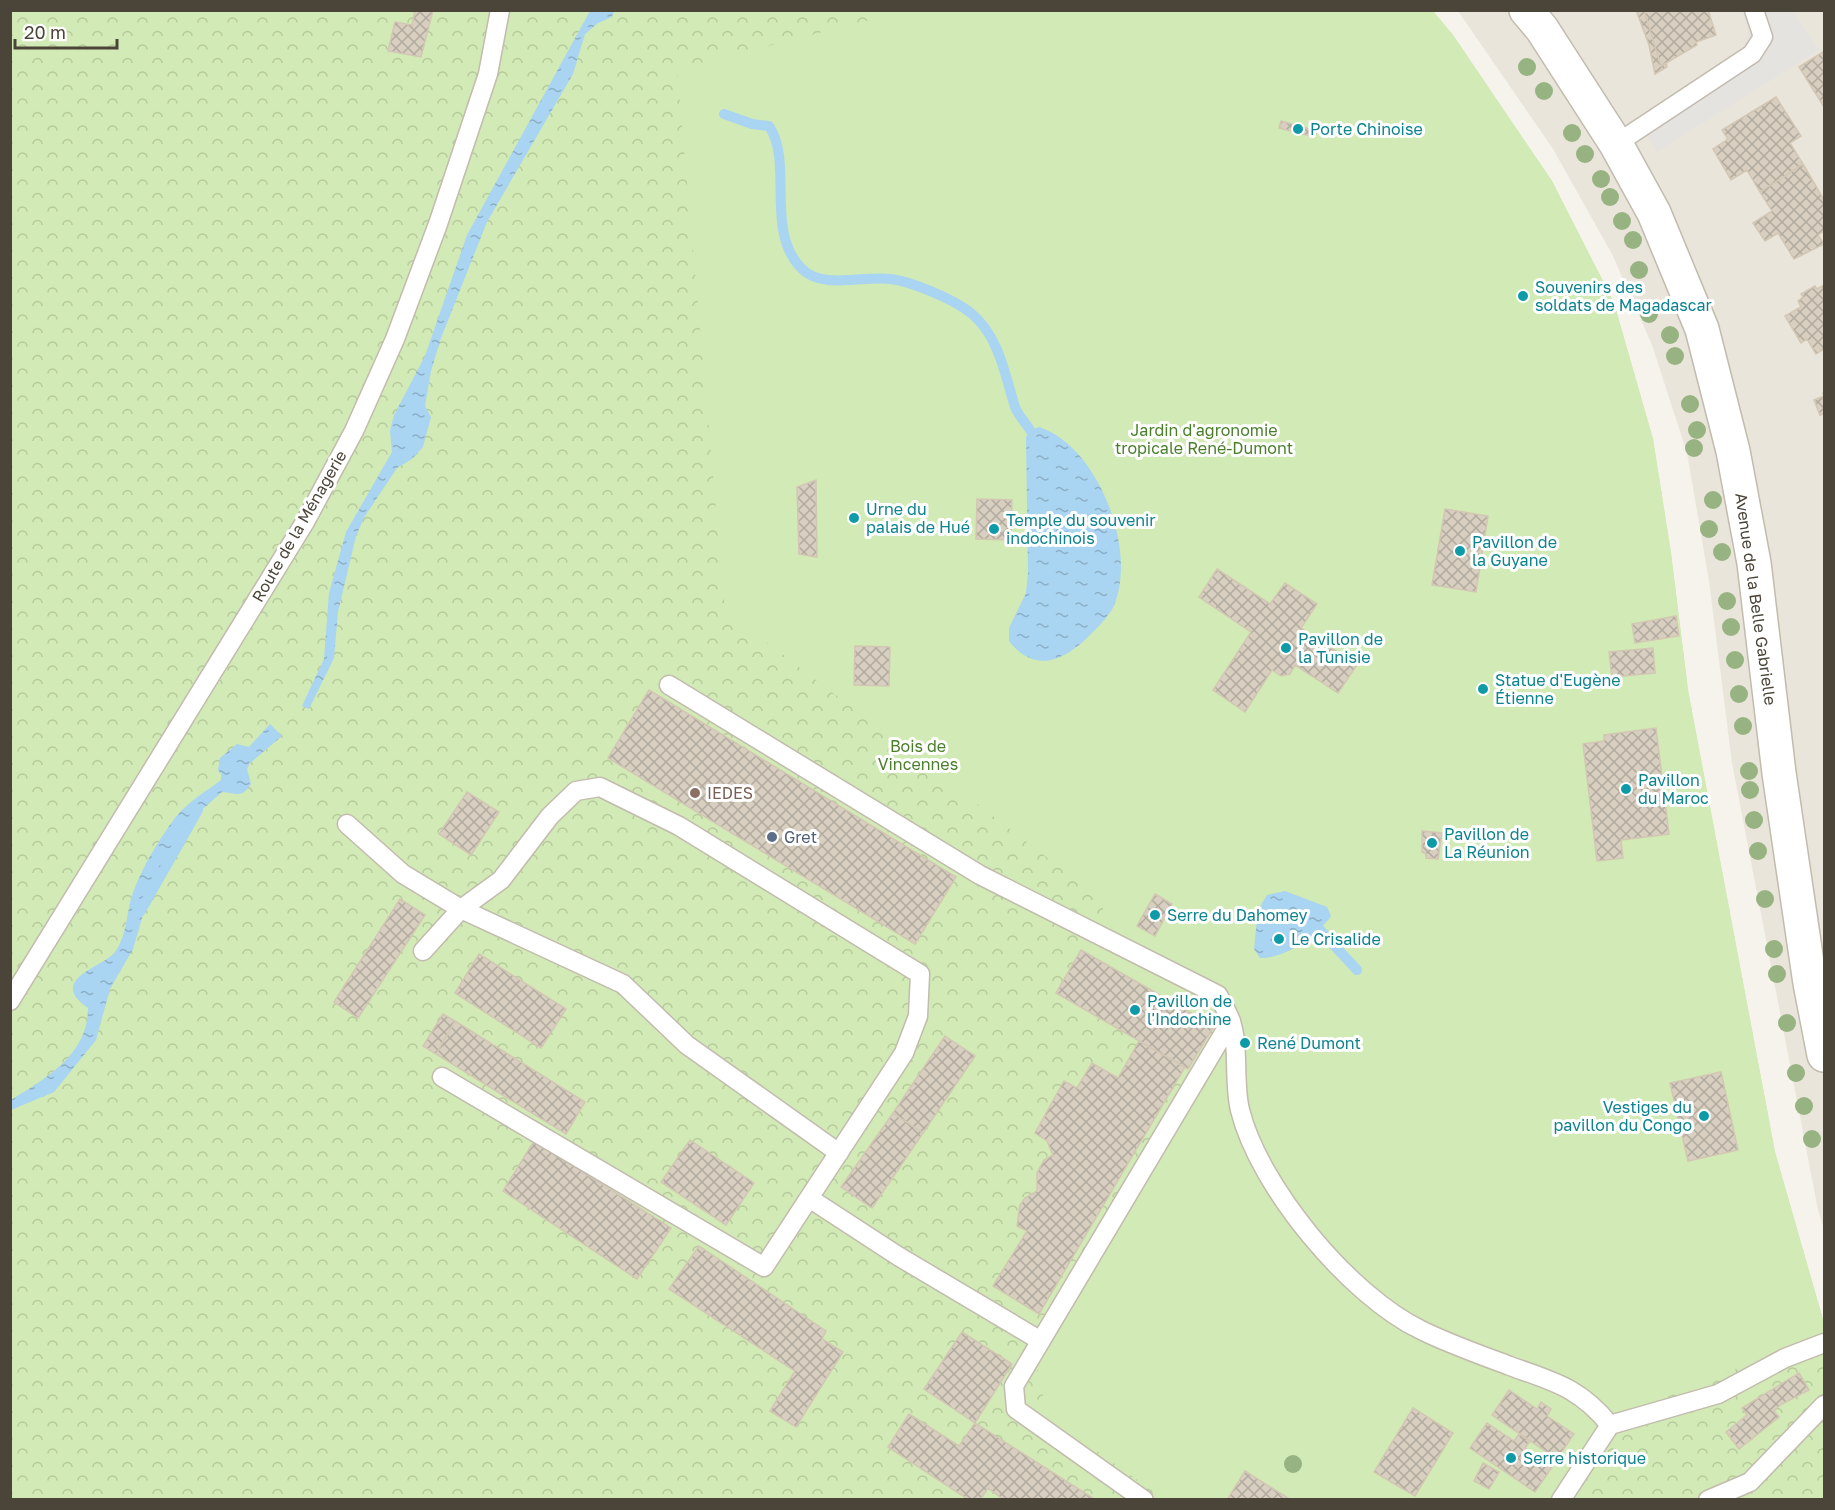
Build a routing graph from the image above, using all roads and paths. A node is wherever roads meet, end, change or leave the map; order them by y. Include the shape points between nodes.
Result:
1 (500, 10) edge
2 (1526, 10) edge
3 (1754, 10) edge
4 (1616, 144) junction
5 (669, 686) dead end
6 (347, 824) dead end
7 (461, 909) junction
8 (423, 951) dead end
9 (10, 1001) edge
10 (1231, 1021) junction
11 (1824, 1055) edge
12 (442, 1077) dead end
13 (839, 1153) junction
14 (809, 1198) junction
15 (1041, 1341) junction
16 (1824, 1343) edge
17 (1824, 1405) edge
18 (1610, 1425) junction
19 (1748, 1491) edge
20 (1144, 1500) edge
21 (1561, 1500) edge
22 (1708, 1500) edge

1 - 9 lane, Route de la Ménagerie via 488,74 438,224 395,339 354,431 305,522
2 - 4 street, Avenue de la Belle Gabrielle
3 - 4 lane via 1762,37 1752,54
4 - 11 street, Avenue de la Belle Gabrielle via 1654,213 1702,329 1733,451 1754,563 1779,773
5 - 10 lane via 980,875 1218,995
6 - 7 lane via 403,874
7 - 8 lane
7 - 13 lane via 623,984 687,1045
7 - 13 lane via 501,880 550,816 576,791 600,787 679,826 920,974 918,1016 904,1053
10 - 15 lane
10 - 18 lane via 1239,1109 1255,1154 1285,1203 1324,1251 1383,1306 1420,1330 1556,1381 1589,1402
12 - 14 lane via 764,1267
13 - 14 lane
14 - 15 lane
15 - 20 lane via 1014,1386 1016,1409
16 - 18 lane via 1785,1358 1718,1394
17 - 19 lane
18 - 21 lane
19 - 22 lane

